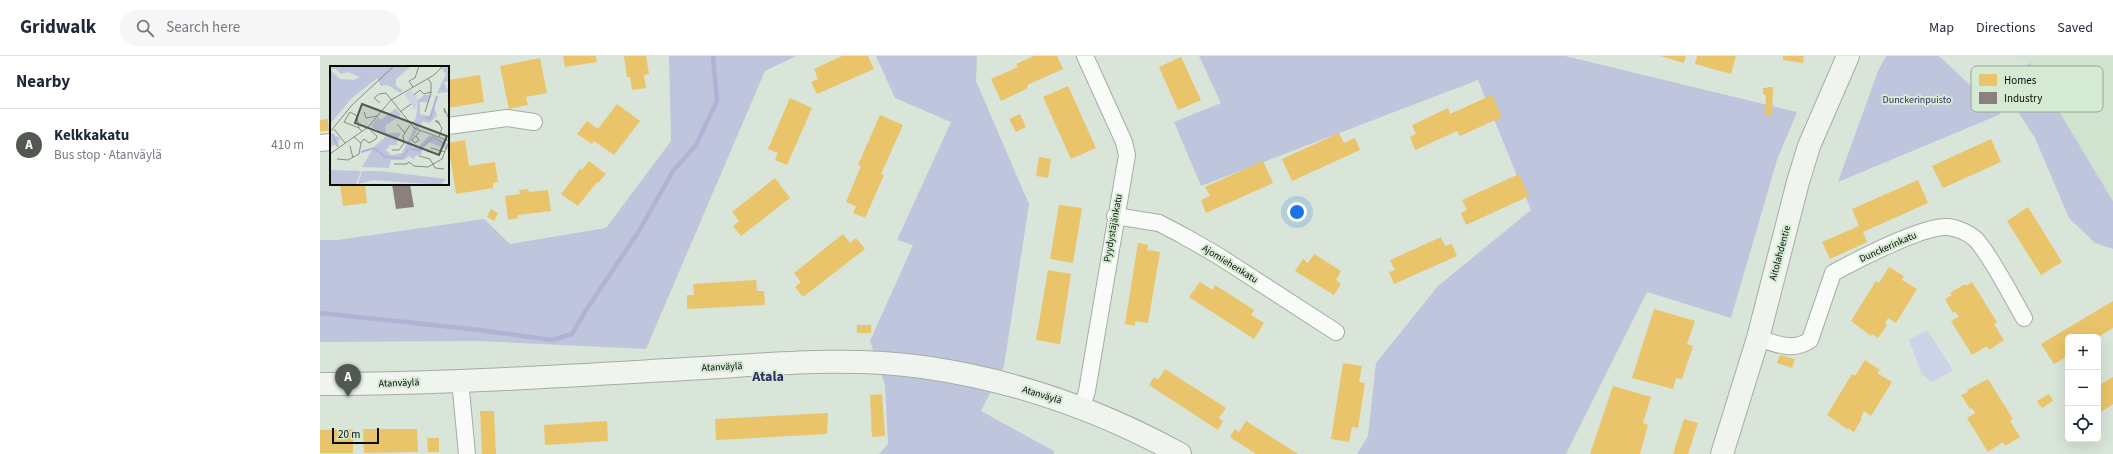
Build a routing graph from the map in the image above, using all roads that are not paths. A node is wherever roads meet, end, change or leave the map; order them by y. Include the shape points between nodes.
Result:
1 (1085, 56) edge
2 (1848, 56) edge
3 (534, 122) dead end
4 (449, 126) edge
5 (330, 142) edge
6 (320, 143) edge
7 (1115, 216) junction
8 (2024, 318) dead end
9 (1336, 332) dead end
10 (1758, 338) junction
11 (460, 380) junction
12 (320, 384) edge
13 (1082, 408) junction
14 (467, 454) edge
15 (1180, 454) edge
16 (1722, 454) edge

1 - 7 street, Pyydystäjänkatu via 1124,142 1127,155
2 - 10 street, Aitolahdentie via 1809,146
3 - 4 street via 507,118
5 - 6 street
7 - 9 street, Ajomiehenkatu via 1159,223 1171,229 1217,255
7 - 13 street, Pyydystäjänkatu
8 - 10 street, Dunckerinkatu via 1978,241 1954,228 1945,227 1927,229 1833,273 1810,340 1802,346 1790,347
10 - 16 street, Aitolahdentie
11 - 12 street, Atanväylä
11 - 13 street, Atanväylä via 861,362 922,367 996,380
11 - 14 street
13 - 15 street, Atanväylä via 1108,417

